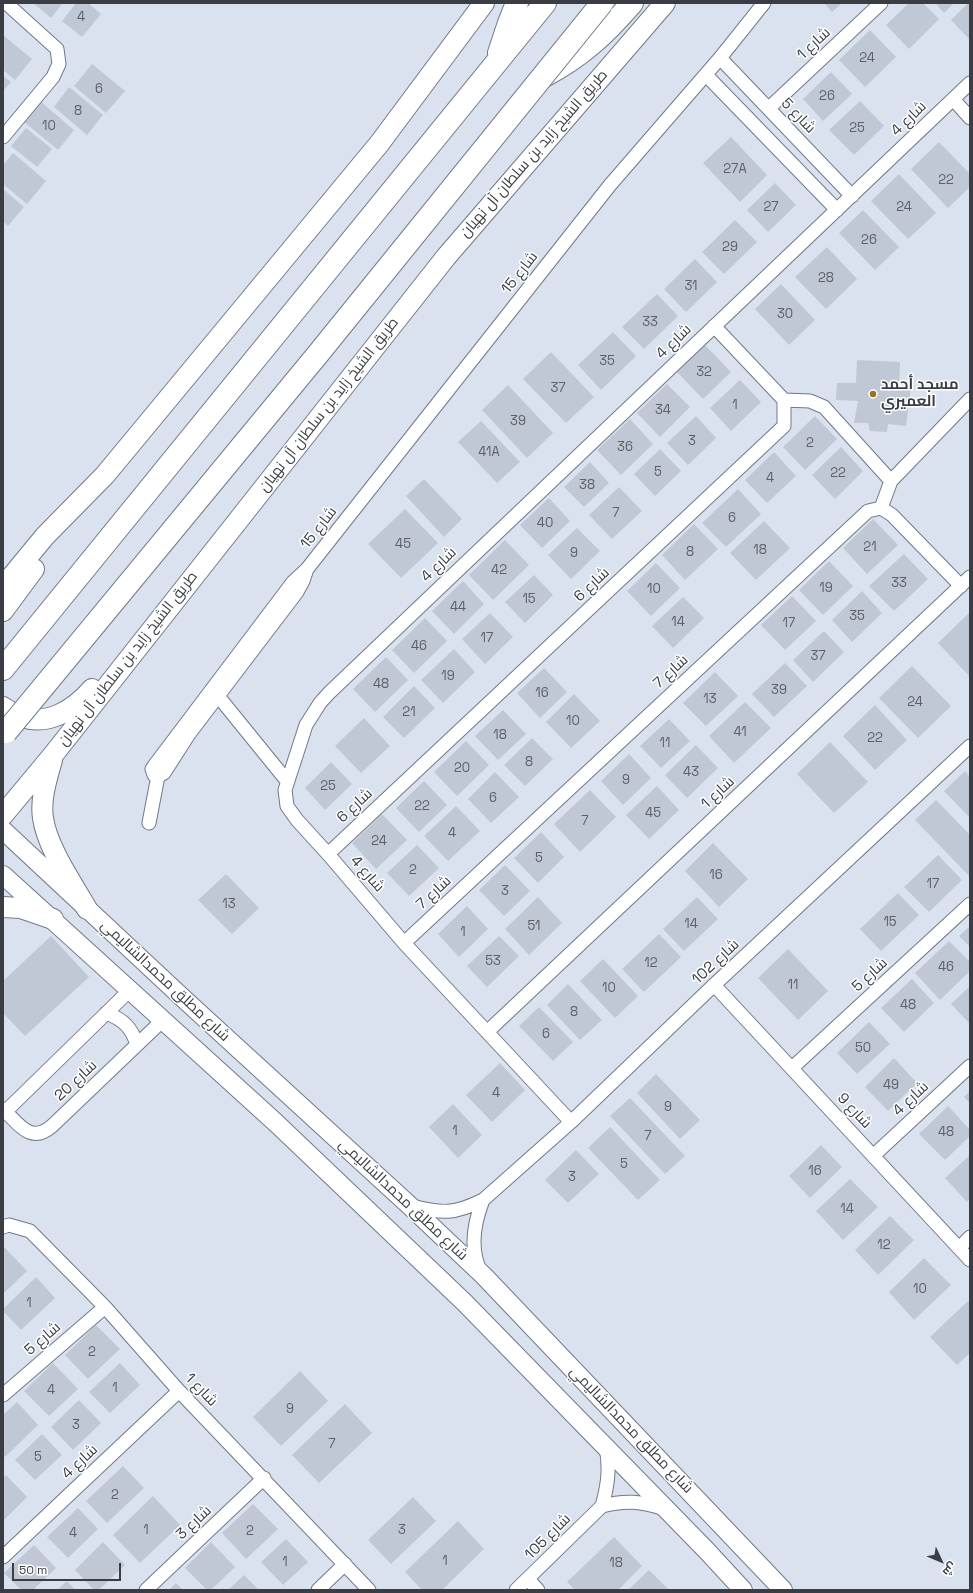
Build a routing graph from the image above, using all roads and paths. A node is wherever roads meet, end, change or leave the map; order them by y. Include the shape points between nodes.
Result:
1 (6, 3) edge
2 (484, 3) edge
3 (517, 3) edge
4 (545, 3) edge
5 (602, 3) edge
6 (632, 3) edge
7 (665, 3) edge
8 (764, 3) edge
9 (881, 3) edge
10 (720, 58) junction
11 (496, 64) junction
12 (706, 75) junction
13 (544, 76) junction
14 (970, 83) edge
15 (953, 99) junction
16 (769, 108) junction
17 (970, 118) edge
18 (3, 137) edge
19 (852, 196) junction
20 (837, 210) junction
21 (714, 326) junction
22 (970, 399) edge
23 (784, 400) junction
24 (105, 475) junction
25 (892, 481) junction
26 (881, 508) junction
27 (45, 536) junction
28 (214, 550) junction
29 (3, 569) edge
30 (307, 569) junction
31 (965, 581) edge
32 (3, 587) edge
33 (3, 611) edge
34 (3, 669) edge
35 (218, 696) junction
36 (3, 707) edge
37 (3, 736) edge
38 (970, 746) edge
39 (53, 754) junction
40 (158, 776) junction
41 (287, 781) junction
42 (3, 815) edge
43 (149, 823) dead end
44 (3, 830) edge
45 (328, 854) junction
46 (3, 875) edge
47 (970, 904) edge
48 (3, 907) edge
49 (87, 908) junction
50 (53, 919) junction
51 (404, 943) junction
52 (714, 985) junction
53 (131, 989) junction
54 (106, 1013) junction
55 (164, 1019) junction
56 (487, 1032) junction
57 (137, 1045) junction
58 (970, 1066) edge
59 (792, 1068) junction
60 (297, 1102) junction
61 (4, 1110) edge
62 (275, 1122) junction
63 (571, 1122) junction
64 (873, 1156) junction
65 (483, 1200) junction
66 (409, 1205) junction
67 (3, 1227) edge
68 (970, 1237) edge
69 (959, 1248) junction
70 (970, 1260) edge
71 (484, 1276) junction
72 (105, 1307) junction
73 (179, 1391) junction
74 (3, 1395) edge
75 (606, 1447) junction
76 (264, 1478) junction
77 (602, 1506) junction
78 (666, 1510) junction
79 (707, 1551) junction
80 (3, 1557) edge
81 (345, 1564) junction
82 (528, 1579) junction
83 (146, 1590) edge
84 (318, 1590) edge
85 (369, 1590) edge
86 (516, 1590) edge
87 (538, 1590) edge
88 (743, 1590) edge
89 (751, 1590) edge
90 (783, 1590) edge

1 - 18 street via 58,49 59,64 53,77
2 - 24 main road via 379,144
3 - 11 highway
4 - 11 highway
5 - 13 highway, bridge
6 - 13 highway via 595,42 571,61
7 - 28 main road, طريق الشيخ زايد بن سلطان آل نهيان via 446,257
8 - 10 street, شارع 15
9 - 16 street, شارع 1
10 - 12 street, شارع 15
10 - 16 street, شارع 5
11 - 34 highway
12 - 20 street
12 - 30 street, شارع 15 via 610,185
13 - 37 highway, bridge
14 - 15 street, شارع 4
15 - 17 street
15 - 19 street, شارع 4
16 - 19 street, شارع 5
19 - 20 street, شارع 4
20 - 21 street, شارع 4
21 - 23 street
21 - 41 street, شارع 4 via 329,693 306,725
22 - 25 street
23 - 25 street via 810,400 824,407
23 - 45 street, شارع 6 via 784,426
24 - 27 main road
24 - 33 main road
25 - 26 street
26 - 31 street
26 - 51 street, شارع 7 via 868,511
27 - 29 main road
27 - 32 main road
28 - 36 main road via 76,705 56,716 40,719 26,718
28 - 39 main road, طريق الشيخ زايد بن سلطان آل نهيان
30 - 35 street, شارع 15 via 297,592
30 - 40 street, شارع 15 via 293,582 154,766 152,772
31 - 56 street, شارع 1
35 - 40 street, شارع 15 via 164,773
35 - 41 street
38 - 52 street, شارع 102
39 - 42 main road, طريق الشيخ زايد بن سلطان آل نهيان
39 - 49 main road via 44,791 42,817 59,861
40 - 43 street
41 - 45 street, شارع 4 via 285,798 291,814
44 - 49 street, شارع مطلق محمدالشاليمي
45 - 51 street, شارع 4
46 - 50 street, شارع مطلق محمدالشاليمي
47 - 59 street, شارع 5
48 - 50 main road via 21,908
49 - 60 street, شارع مطلق محمدالشاليمي
50 - 53 street, شارع مطلق محمدالشاليمي
51 - 56 street, شارع 4
52 - 59 street, شارع 9
52 - 63 street, شارع 102
53 - 54 street, شارع 20
53 - 55 street, شارع مطلق محمدالشاليمي
54 - 57 street via 126,1024
54 - 61 street, شارع 20
55 - 57 street, شارع 20
55 - 62 street, شارع مطلق محمدالشاليمي
56 - 63 street, شارع 4
57 - 61 street, شارع 20 via 43,1132 37,1134 25,1131
58 - 64 street, شارع 4
59 - 64 street, شارع 9
60 - 62 street via 282,1104 276,1112
60 - 66 street, شارع مطلق محمدالشاليمي
62 - 75 street, شارع مطلق محمدالشاليمي via 465,1303
63 - 65 street, شارع 102
64 - 69 street, شارع 9
65 - 66 street, شارع 102 via 467,1208 450,1212 432,1212
65 - 71 street, شارع 102 via 474,1234 475,1251
66 - 71 street, شارع مطلق محمدالشاليمي
67 - 72 street, شارع 1 via 9,1225 30,1230
68 - 69 street
69 - 70 street, شارع 9
71 - 90 street, شارع مطلق محمدالشاليمي
72 - 73 street, شارع 1
72 - 74 street, شارع 5
73 - 76 street, شارع 1
73 - 80 street, شارع 4
75 - 77 street via 609,1476
75 - 78 street, شارع مطلق محمدالشاليمي
76 - 81 street, شارع 1
76 - 83 street, شارع 3
77 - 78 street via 634,1501
77 - 82 street, شارع 105
78 - 79 street, شارع مطلق محمدالشاليمي
79 - 88 street, شارع مطلق محمدالشاليمي
79 - 89 street via 719,1557
81 - 84 street
81 - 85 street, شارع 1
82 - 86 street, شارع 105
82 - 87 street

